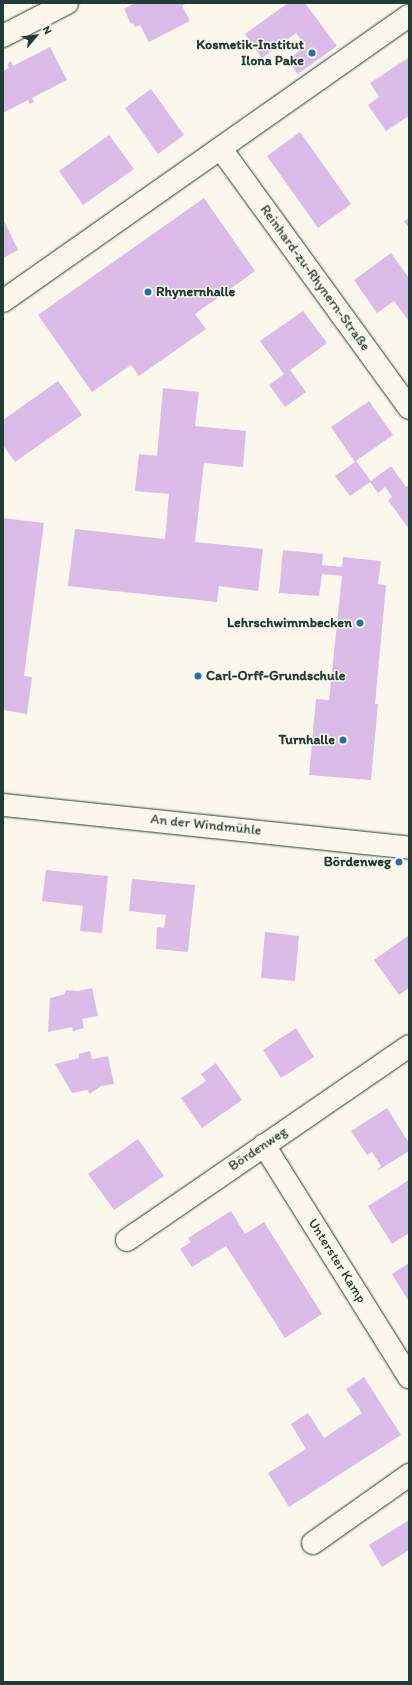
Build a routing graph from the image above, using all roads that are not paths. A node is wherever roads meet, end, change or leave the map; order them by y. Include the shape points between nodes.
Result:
1 (67, 3) edge
2 (409, 16) edge
3 (3, 36) edge
4 (221, 149) junction
5 (3, 301) edge
6 (409, 408) edge
7 (3, 805) edge
8 (409, 848) edge
9 (409, 1046) edge
10 (264, 1146) junction
11 (127, 1240) dead end
12 (409, 1377) edge
13 (409, 1475) edge
14 (313, 1543) dead end

1 - 3 street
2 - 4 street
4 - 5 street
4 - 6 street, Reinhard-zu-Rhynern-Straße
7 - 8 street, An der Windmühle
9 - 10 street, Bördenweg
10 - 11 street, Bördenweg
10 - 12 street, Unterster Kamp
13 - 14 street

